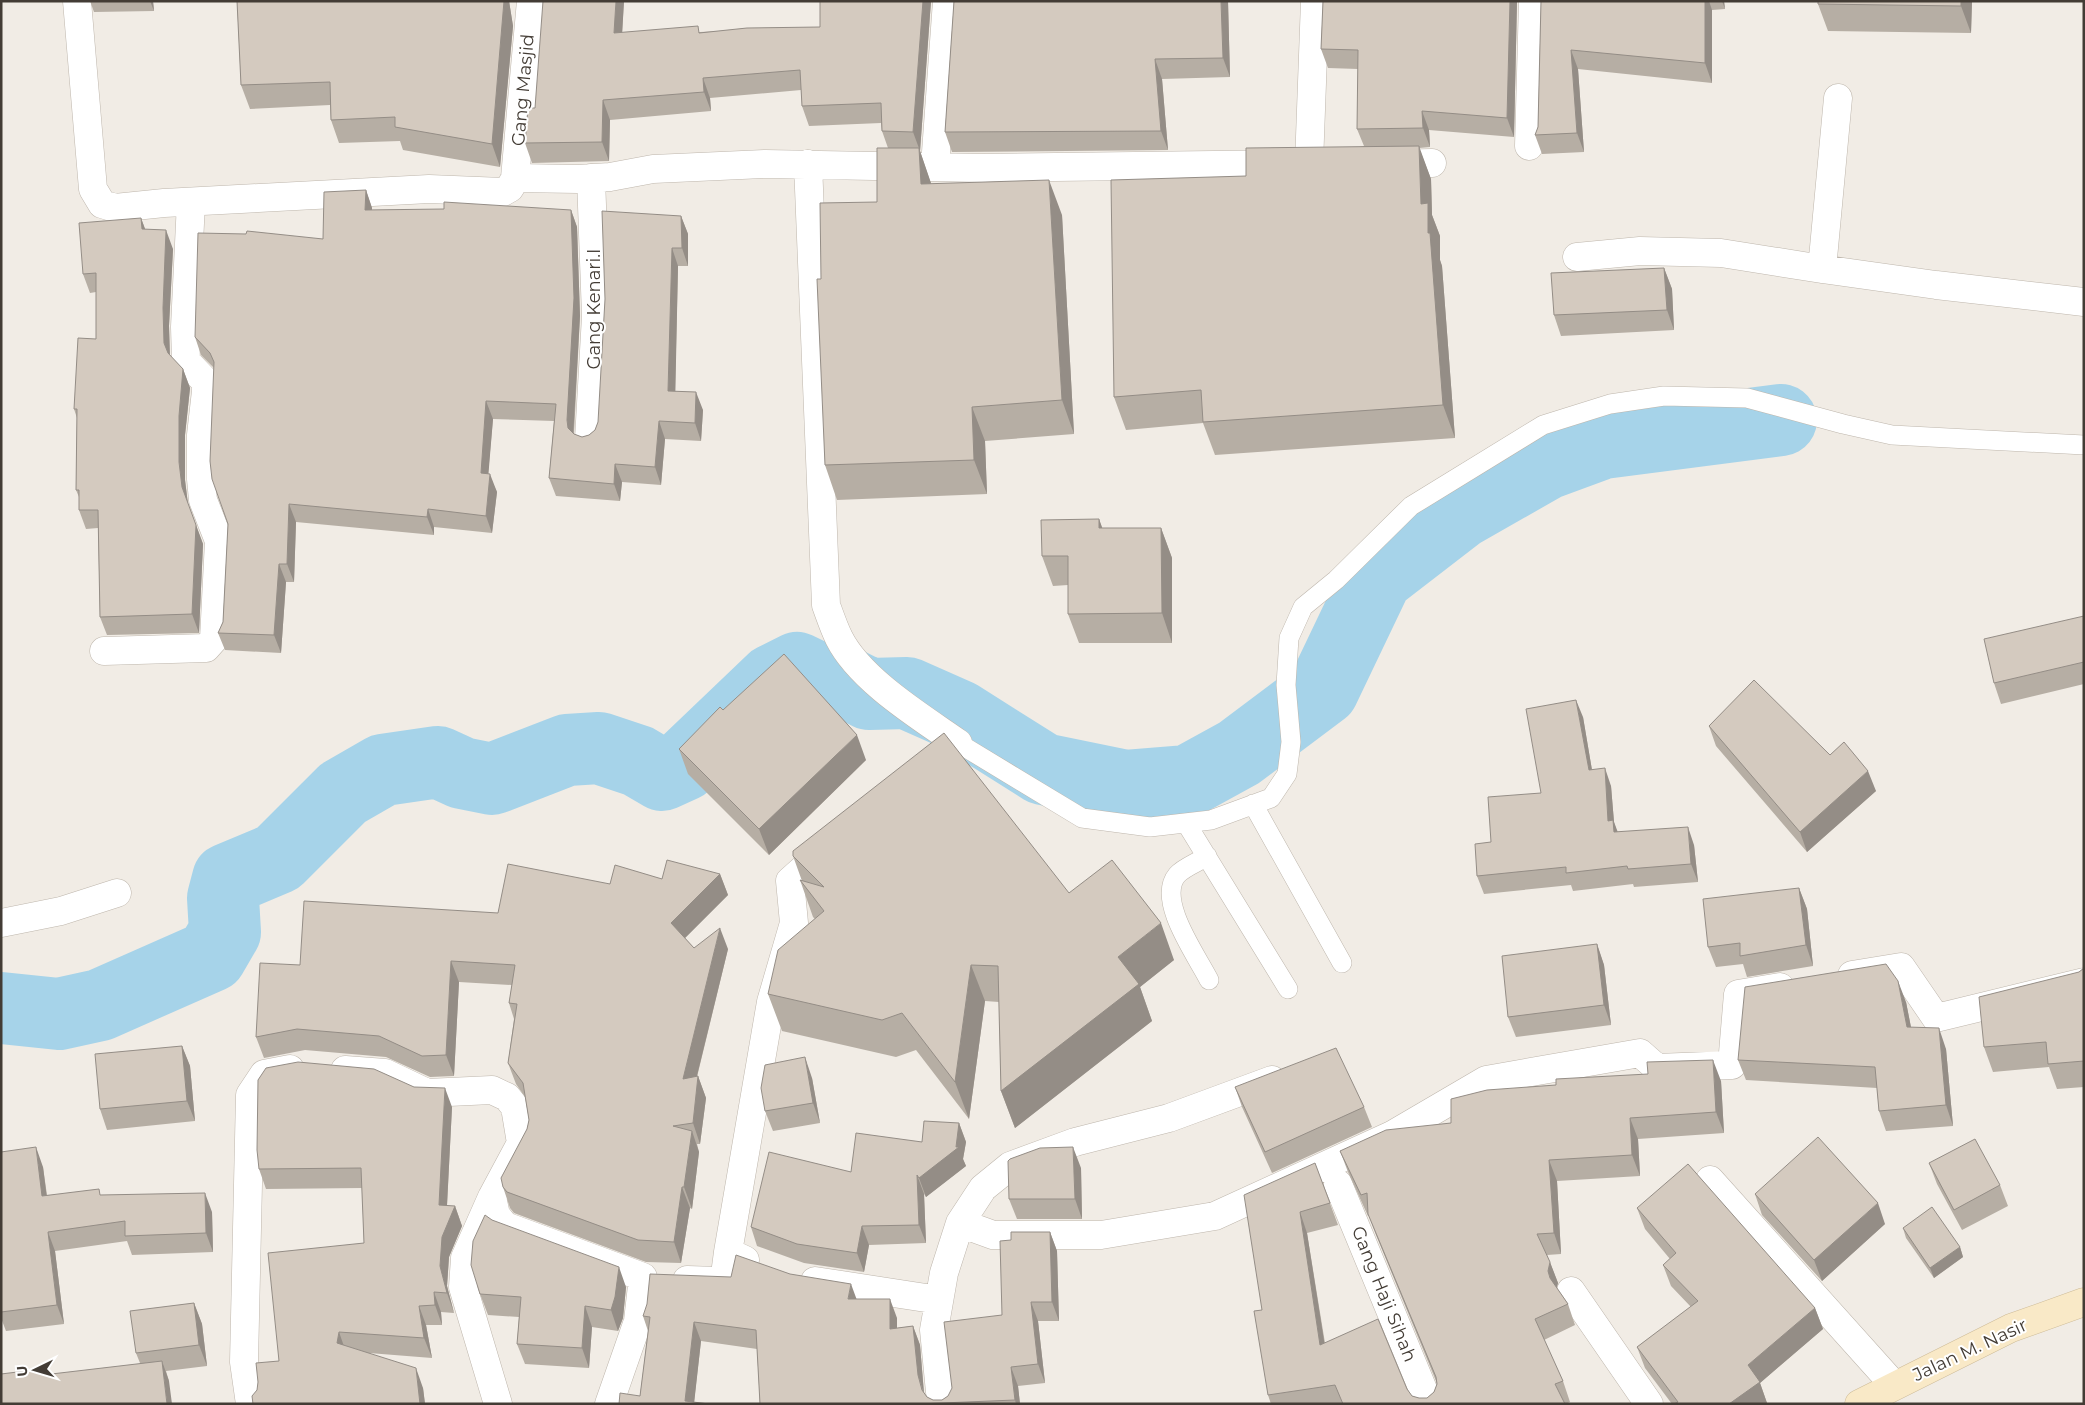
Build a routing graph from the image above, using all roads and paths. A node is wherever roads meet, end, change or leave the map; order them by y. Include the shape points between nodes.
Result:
1 (77, 1) edge
2 (531, 1) edge
3 (947, 1) edge
4 (1316, 1) edge
5 (1533, 1) edge
6 (1838, 98) dead end
7 (1529, 146) dead end
8 (1432, 163) dead end
9 (808, 164) junction
10 (1309, 164) junction
11 (1338, 164) edge
12 (1366, 164) edge
13 (935, 166) junction
14 (514, 178) junction
15 (590, 178) junction
16 (191, 202) junction
17 (1577, 258) dead end
18 (1822, 269) junction
19 (2084, 302) edge
20 (589, 439) edge
21 (2084, 445) edge
22 (104, 651) dead end
23 (958, 743) junction
24 (906, 785) edge
25 (1253, 804) junction
26 (1186, 823) junction
27 (846, 833) edge
28 (1207, 856) junction
29 (117, 893) dead end
30 (1, 923) edge
31 (1342, 963) dead end
32 (1209, 980) dead end
33 (2084, 982) edge
34 (1288, 989) dead end
35 (1297, 1071) edge
36 (1710, 1180) dead end
37 (1338, 1184) dead end
38 (492, 1197) junction
39 (960, 1223) junction
40 (728, 1252) junction
41 (643, 1277) junction
42 (1571, 1291) dead end
43 (939, 1300) junction
44 (2084, 1302) edge
45 (1894, 1385) junction
46 (250, 1404) edge
47 (498, 1404) edge
48 (610, 1404) edge
49 (944, 1404) edge
50 (1429, 1404) edge
51 (1649, 1404) edge
52 (1859, 1404) edge

1 - 16 street via 93,189 102,204 116,208
2 - 14 street, Gang Masjid
3 - 13 street
4 - 10 street
5 - 7 street
6 - 18 street
8 - 12 street
9 - 13 street
9 - 15 street via 653,169
9 - 23 street via 826,606 840,640 865,672
10 - 11 street
10 - 13 street
14 - 15 street
14 - 16 street via 510,188 503,192 429,189
15 - 20 street, Gang Kenari.I via 596,316
16 - 22 street via 184,326 186,361 205,381 206,391 201,435 203,500 219,541 214,639 206,648
17 - 18 street via 1640,251 1721,253
18 - 19 street
21 - 25 lane via 1892,435 1747,398 1664,396 1610,404 1543,425 1411,506 1336,580 1303,607 1289,638 1286,685 1291,742 1287,774 1271,798
23 - 24 street
23 - 26 lane via 1082,818 1150,827
25 - 26 lane via 1211,820
25 - 31 lane
26 - 28 lane
27 - 40 street via 790,881 794,923 771,1002
28 - 32 lane via 1177,874 1170,891 1176,917
28 - 34 lane
29 - 30 street via 61,911
33 - 39 street via 1936,1018 1901,967 1738,994 1732,1065 1657,1068 1640,1053 1486,1080 1392,1135 1215,1216 1101,1236 993,1235
35 - 39 street via 1168,1118 1074,1142 1010,1166 982,1188
36 - 45 street
37 - 50 street, Gang Haji Sihah
38 - 41 street via 496,1215 505,1226
38 - 46 street via 521,1143 515,1107 507,1097 492,1090 427,1093 385,1073 304,1066 264,1074 250,1095 244,1362
38 - 47 street via 465,1258 463,1287
39 - 43 street
40 - 41 street via 725,1275 718,1281
40 - 43 street via 782,1272
41 - 48 street via 638,1321
42 - 51 street
43 - 49 street via 934,1330
44 - 45 street, Jalan M. Nasir via 2011,1328
45 - 52 street, Jalan M. Nasir

